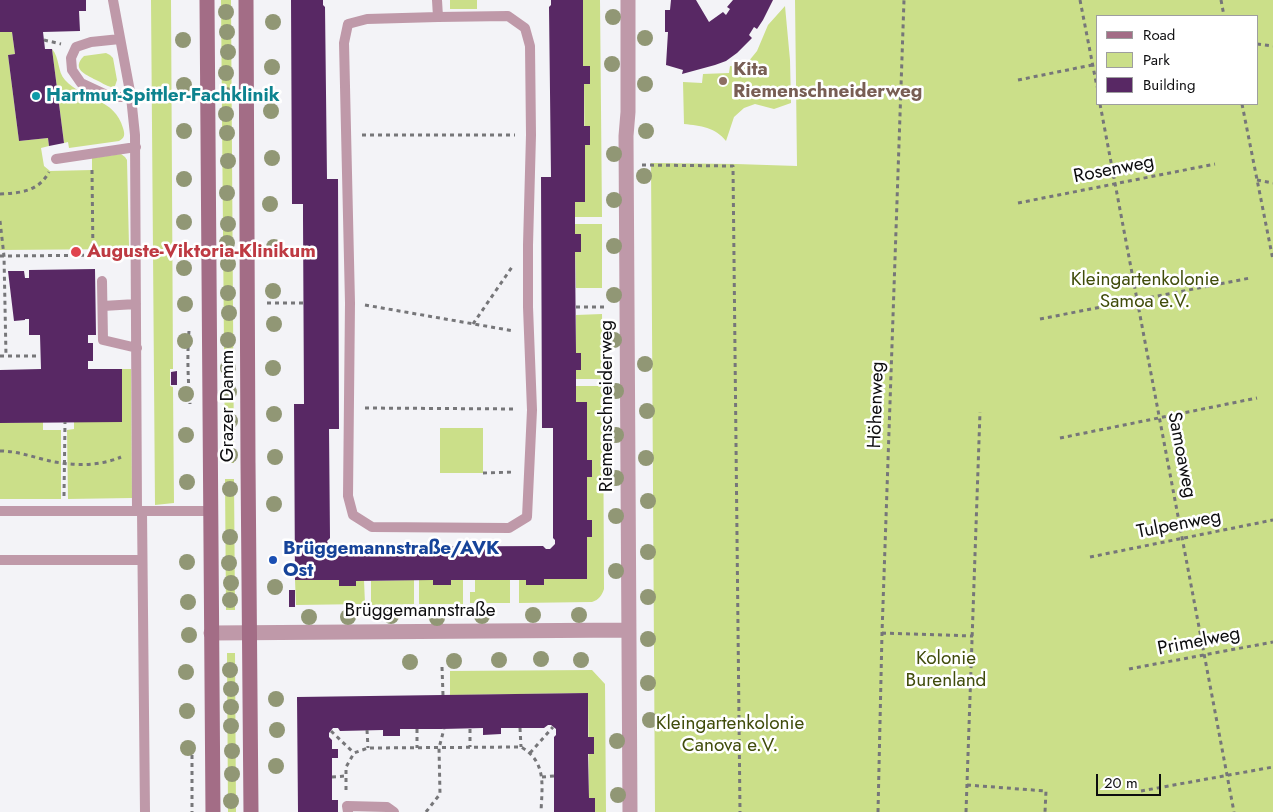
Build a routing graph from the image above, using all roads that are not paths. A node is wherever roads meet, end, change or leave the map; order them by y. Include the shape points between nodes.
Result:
1 (112, 0) edge
2 (207, 0) edge
3 (246, 0) edge
4 (437, 0) edge
5 (628, 0) edge
6 (438, 17) junction
7 (120, 39) junction
8 (131, 97) junction
9 (136, 146) junction
10 (56, 159) dead end
11 (102, 281) dead end
12 (136, 304) junction
13 (102, 306) junction
14 (136, 348) junction
15 (0, 511) edge
16 (140, 511) junction
17 (210, 511) junction
18 (0, 560) edge
19 (142, 560) junction
20 (628, 630) junction
21 (211, 633) junction
22 (250, 633) junction
23 (347, 809) edge
24 (145, 812) edge
25 (212, 812) edge
26 (252, 812) edge
27 (394, 812) edge
28 (630, 812) edge

1 - 7 lane
2 - 17 main road, Grazer Damm
3 - 22 main road, Grazer Damm
4 - 6 lane
5 - 20 street, Riemenschneiderweg
6 - 6 lane via 367,19 348,24 344,43 350,302 348,496 353,515 372,527 509,528 527,517 532,410 528,245 530,46 525,28 508,16
7 - 8 lane
7 - 8 lane via 76,47 71,58 72,70 81,83 111,97
8 - 9 lane
9 - 10 lane
9 - 12 lane
11 - 13 lane
12 - 13 lane
12 - 14 lane
13 - 14 lane via 102,340
14 - 16 lane
15 - 16 lane
16 - 17 lane
16 - 19 lane
17 - 21 main road, Grazer Damm
18 - 19 lane
19 - 24 lane
20 - 22 street, Brüggemannstraße
20 - 28 street, Riemenschneiderweg
21 - 22 street, Brüggemannstraße
21 - 25 main road, Grazer Damm
22 - 26 main road, Grazer Damm
23 - 27 lane via 387,807

